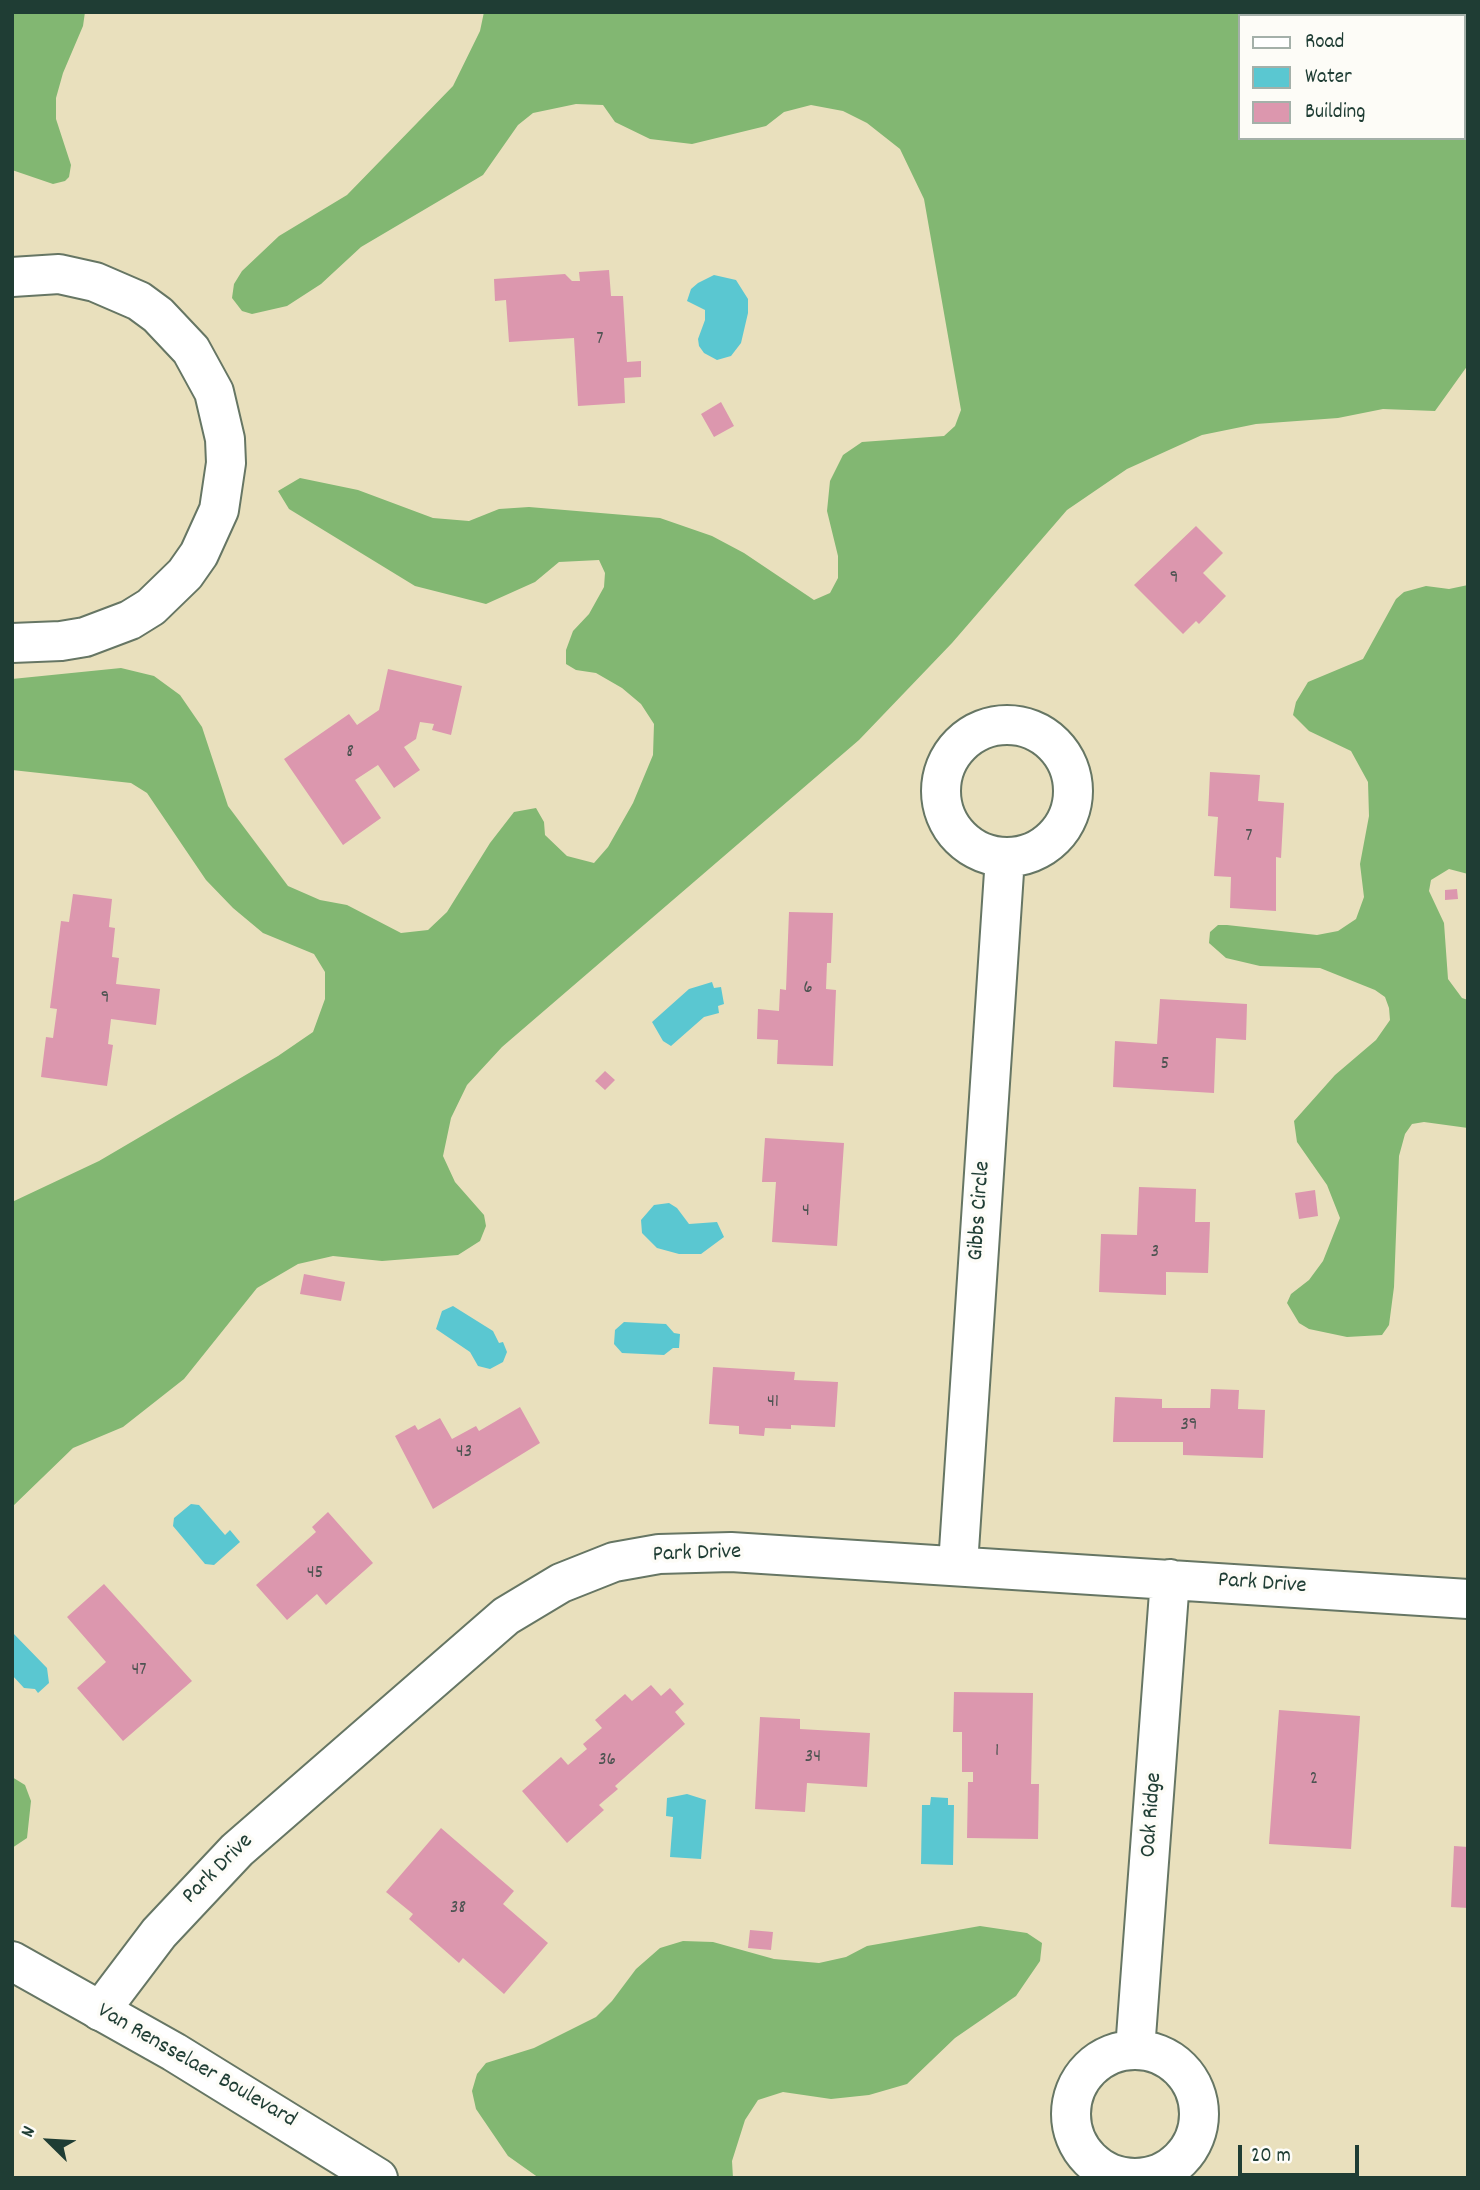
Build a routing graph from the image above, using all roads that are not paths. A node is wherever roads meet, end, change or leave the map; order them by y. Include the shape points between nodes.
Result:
1 (12, 277) edge
2 (12, 643) edge
3 (1005, 857) dead end
4 (958, 1565) junction
5 (1170, 1579) junction
6 (1468, 1599) edge
7 (12, 1961) edge
8 (100, 2011) junction
9 (1135, 2050) dead end
10 (378, 2178) edge

1 - 2 street via 60,274 95,282 139,301 158,315 191,350 214,392 222,415 226,463 219,510 199,554 151,607 85,637
3 - 4 street, Gibbs Circle
4 - 5 street, Park Drive
4 - 8 street, Park Drive via 694,1551 614,1562 561,1583 506,1616 237,1850 159,1933
5 - 6 street, Park Drive
5 - 9 street, Oak Ridge
7 - 8 street, Van Rensselaer Boulevard
8 - 10 street, Van Rensselaer Boulevard

